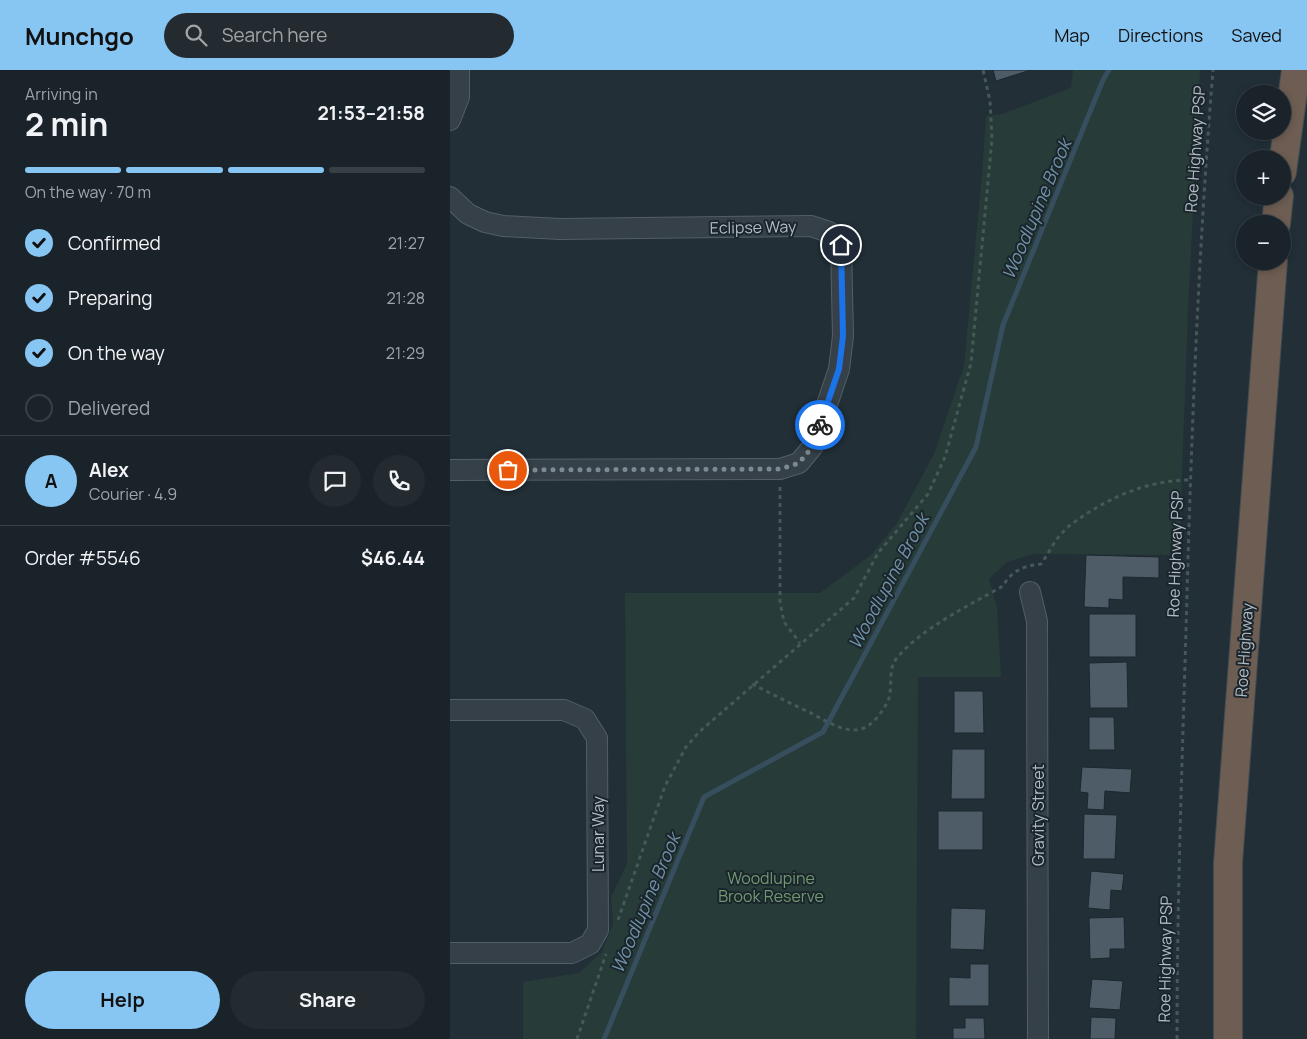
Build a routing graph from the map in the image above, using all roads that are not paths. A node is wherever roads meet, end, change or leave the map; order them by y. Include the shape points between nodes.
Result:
1 (459, 70) edge
2 (1296, 70) edge
3 (450, 120) edge
4 (1285, 150) edge
5 (450, 197) edge
6 (1272, 270) edge
7 (450, 470) edge
8 (1030, 592) dead end
9 (450, 710) edge
10 (450, 953) edge
11 (1038, 1039) edge
12 (1228, 1039) edge

1 - 3 street via 459,97
2 - 4 highway
5 - 7 street, Eclipse Way via 468,214 503,226 560,229 812,226 829,232 841,245 843,336 839,369 813,446 799,463 780,469
6 - 12 highway, Roe Highway via 1228,863
8 - 11 street, Gravity Street via 1037,621
9 - 10 street, Lunar Way via 564,710 585,719 598,738 598,930 590,944 572,953

